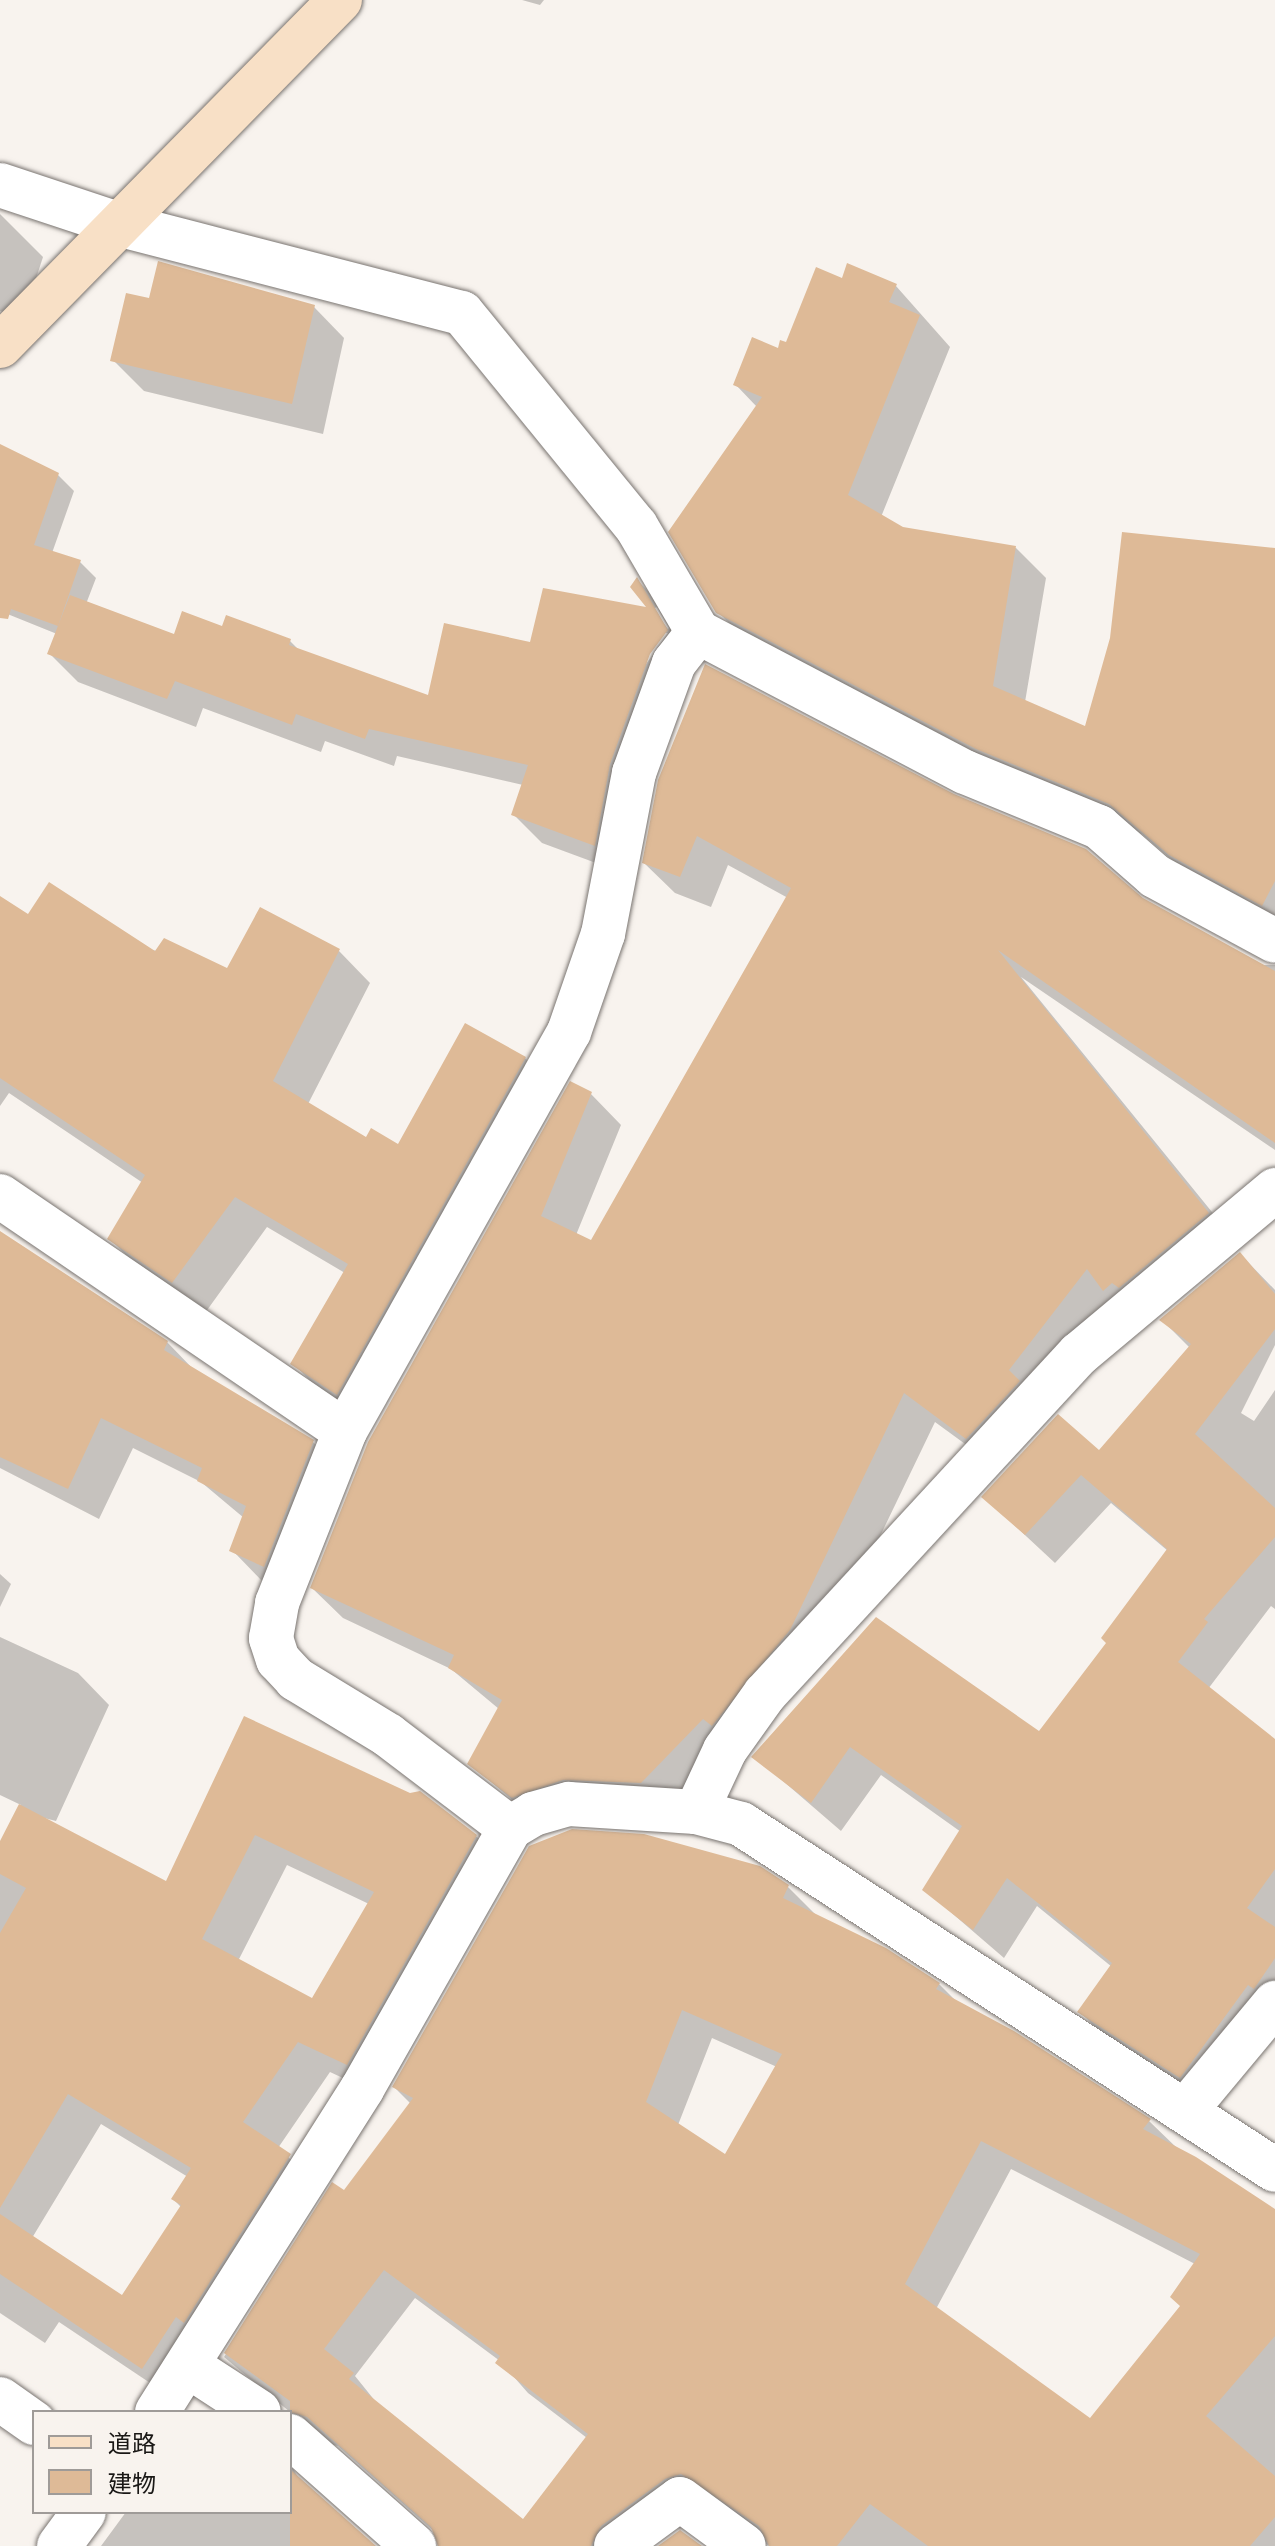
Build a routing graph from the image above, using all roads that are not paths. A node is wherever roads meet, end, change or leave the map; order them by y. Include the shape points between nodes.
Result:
1 (340, 0) edge
2 (0, 185) edge
3 (121, 225) junction
4 (0, 346) edge
5 (698, 632) junction
6 (1275, 941) edge
7 (1275, 1190) edge
8 (0, 1196) edge
9 (345, 1431) junction
10 (696, 1812) junction
11 (510, 1828) junction
12 (1275, 2003) edge
13 (1185, 2111) junction
14 (1275, 2170) edge
15 (190, 2367) junction
16 (0, 2399) edge
17 (158, 2410) edge
18 (256, 2410) edge
19 (32, 2422) edge
20 (292, 2438) edge
21 (83, 2514) edge
22 (59, 2546) edge
23 (414, 2546) edge
24 (616, 2546) edge
25 (744, 2546) edge

1 - 3 street
2 - 3 street
3 - 4 street
3 - 5 street via 462,313 636,526
5 - 6 street via 965,772 1099,827 1155,876
5 - 9 street via 674,663 634,773 603,934 569,1032
7 - 10 street via 1058,1378 765,1694 725,1750
8 - 9 street
9 - 11 street via 277,1603 271,1638 278,1660 296,1679 388,1735
10 - 11 street via 569,1804 533,1814
10 - 13 street via 741,1824 778,1844
11 - 15 street via 362,2089
12 - 13 street
13 - 14 street
15 - 17 street
15 - 18 street
16 - 19 street
20 - 23 street
21 - 22 street
24 - 25 street via 680,2499

